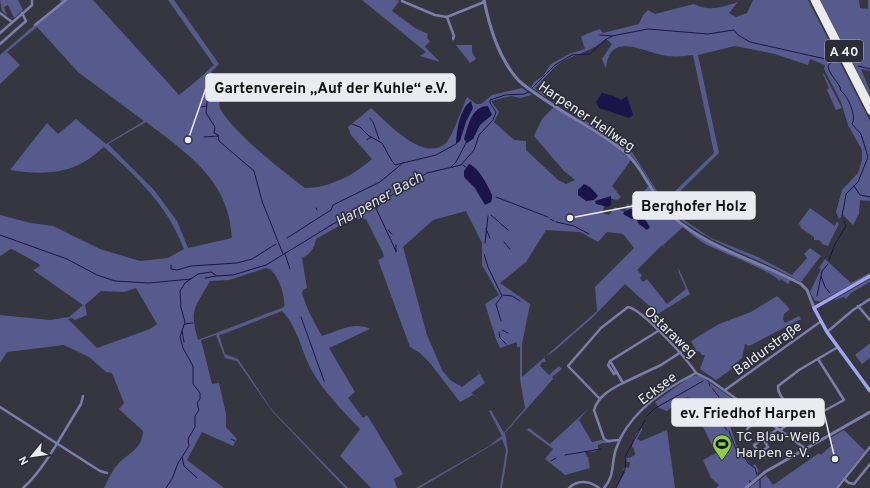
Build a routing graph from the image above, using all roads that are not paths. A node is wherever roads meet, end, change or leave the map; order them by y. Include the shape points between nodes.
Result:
1 (66, 0) edge
2 (813, 0) edge
3 (817, 0) edge
4 (32, 1) edge
5 (402, 1) edge
6 (484, 1) edge
7 (0, 13) edge
8 (22, 13) junction
9 (447, 17) junction
10 (12, 22) junction
11 (35, 25) dead end
12 (0, 33) edge
13 (453, 39) dead end
14 (0, 44) edge
15 (870, 103) edge
16 (870, 112) edge
17 (870, 276) edge
18 (870, 299) edge
19 (858, 306) junction
20 (814, 308) junction
21 (870, 320) edge
22 (820, 322) junction
23 (658, 331) junction
24 (828, 332) junction
25 (838, 347) junction
26 (681, 352) junction
27 (818, 359) junction
28 (698, 373) junction
29 (623, 383) junction
30 (725, 390) junction
31 (870, 391) edge
32 (83, 396) dead end
33 (600, 399) junction
34 (0, 407) edge
35 (870, 412) edge
36 (802, 415) junction
37 (761, 416) junction
38 (747, 429) dead end
39 (780, 429) junction
40 (763, 438) junction
41 (619, 440) junction
42 (56, 443) junction
43 (870, 447) edge
44 (806, 449) junction
45 (870, 464) edge
46 (107, 473) dead end
47 (844, 479) junction
48 (23, 488) edge
49 (569, 488) edge
50 (599, 488) edge
51 (604, 488) edge
52 (746, 488) edge
53 (837, 488) edge

1 - 11 street
2 - 16 highway, A 40
3 - 15 highway, A 40
4 - 8 street via 32,5
5 - 9 street via 435,15
6 - 9 street
6 - 20 street, Harpener Hellweg via 499,52 519,81 627,154 642,171 656,197 674,218 713,244 801,284 807,290
7 - 10 street
8 - 10 street
8 - 14 street via 26,21
9 - 13 street
10 - 12 street
17 - 20 main road
18 - 19 street
19 - 21 street
19 - 24 street
20 - 22 main road, Harpener Hellweg
22 - 24 main road, Harpener Hellweg
22 - 30 street, Baldurstraße
23 - 26 street, Ostaraweg
23 - 29 street via 610,361
23 - 33 street, Ostaraweg via 630,307 625,308 601,328 568,366
24 - 25 main road, Harpener Hellweg
25 - 27 street
25 - 31 main road, Harpener Hellweg
26 - 28 street, Ostaraweg
26 - 29 street via 661,366
27 - 36 street via 778,386 782,396
27 - 36 street via 844,400 813,419
28 - 30 street, Ostaraweg
28 - 41 street, Ecksee via 646,406 624,430
29 - 33 street via 610,389
30 - 37 street, Ostaraweg
32 - 42 street via 81,404
33 - 41 street via 594,410 602,437 608,441
34 - 42 street
35 - 44 street
36 - 39 street
37 - 38 street
37 - 39 street, Ostaraweg
39 - 40 street
39 - 44 street, Ostaraweg
40 - 40 street via 754,444 759,453 768,447
41 - 51 street, Ecksee via 613,459 611,479
42 - 46 street
42 - 48 street via 34,477
43 - 47 street
44 - 52 street via 765,472
45 - 47 street via 854,484
47 - 53 street
49 - 50 street via 574,484 587,482

